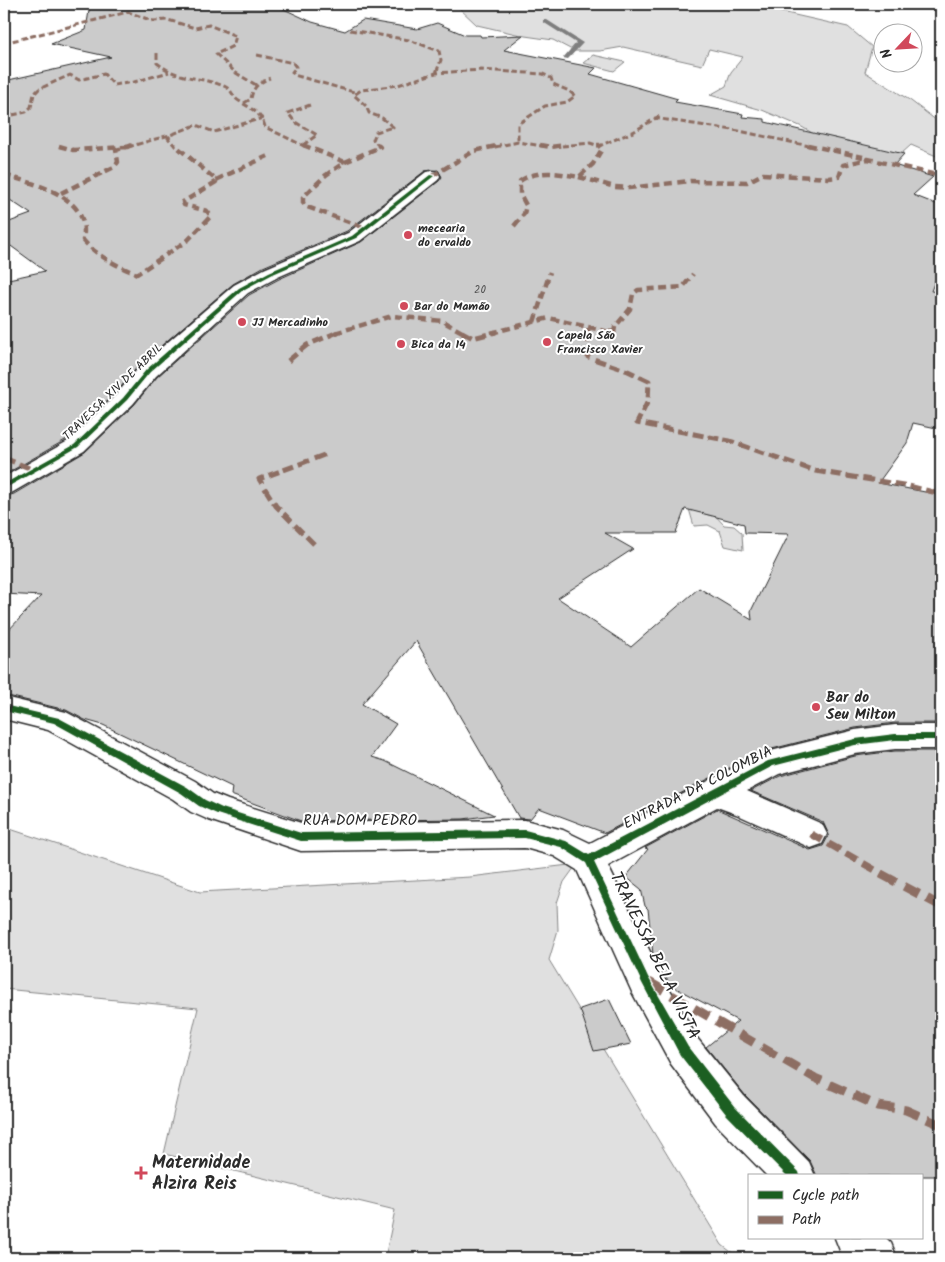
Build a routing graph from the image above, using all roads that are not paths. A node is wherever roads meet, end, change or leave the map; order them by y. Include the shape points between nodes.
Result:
1 (432, 176) dead end
2 (4, 487) edge
3 (4, 708) edge
4 (941, 737) edge
5 (716, 794) junction
6 (811, 834) dead end
7 (589, 860) junction
8 (793, 1174) edge
9 (858, 1240) edge
10 (876, 1258) edge

1 - 2 street, TRAVESSA XIV DE ABRIL via 354,237 242,289 148,371 125,399 76,446
3 - 7 street, RUA DOM PEDRO via 56,720 202,803 301,837 525,834 563,844
4 - 5 street, ENTRADA DA COLOMBIA via 855,742 818,750 771,764
5 - 6 street
5 - 7 street, ENTRADA DA COLOMBIA
7 - 8 street, TRAVESSA BELA VISTA via 645,980 684,1051 730,1110
9 - 10 street

